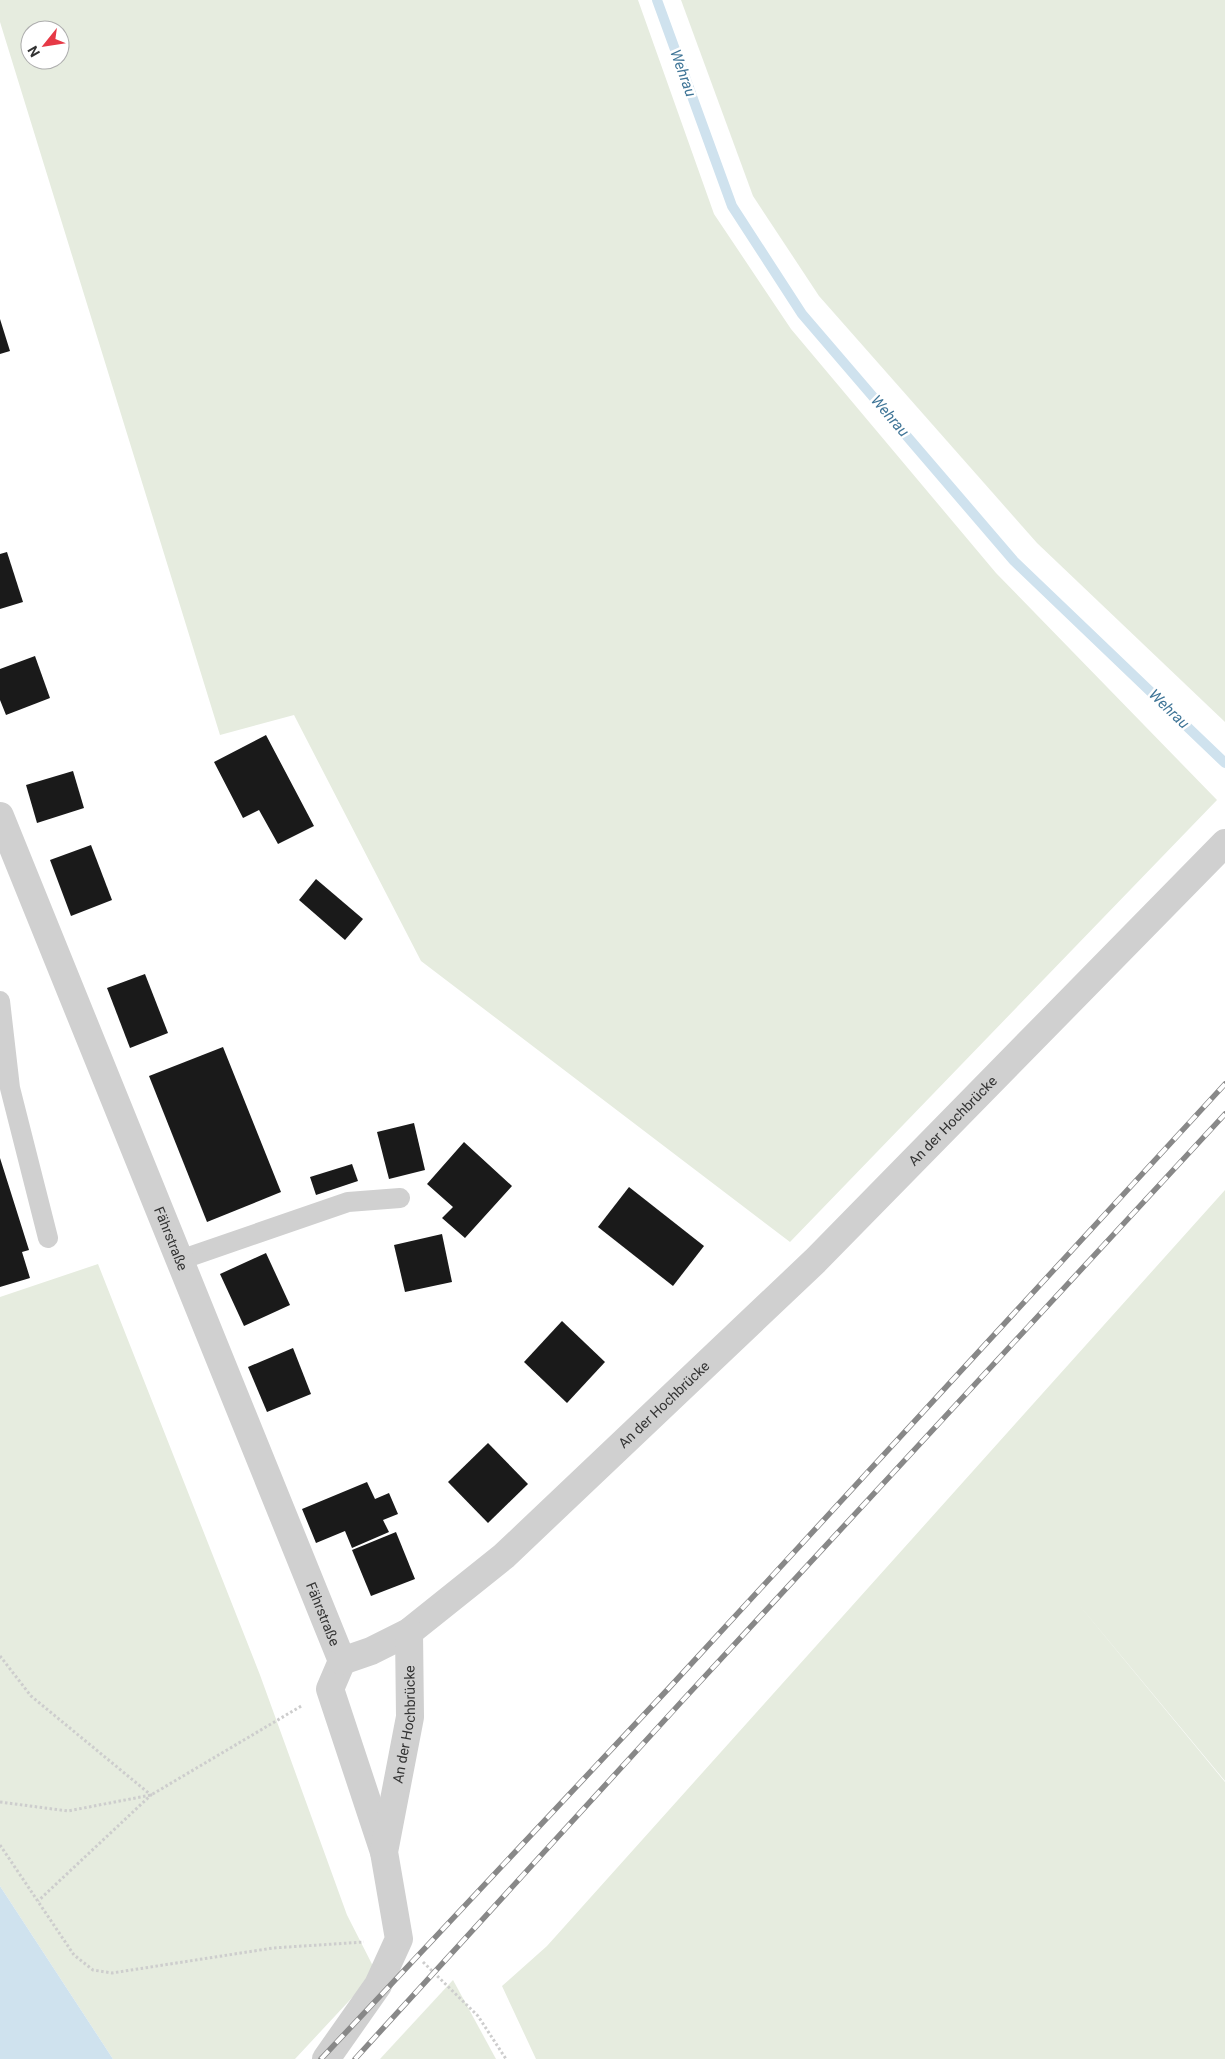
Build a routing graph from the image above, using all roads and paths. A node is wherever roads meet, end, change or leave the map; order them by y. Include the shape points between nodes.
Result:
1 (0, 816) edge
2 (1225, 843) edge
3 (0, 1001) edge
4 (5, 1092) edge
5 (400, 1198) dead end
6 (48, 1238) dead end
7 (180, 1260) junction
8 (409, 1632) junction
9 (0, 1656) edge
10 (342, 1661) junction
11 (330, 1689) junction
12 (151, 1795) junction
13 (0, 1802) edge
14 (0, 1845) edge
15 (384, 1852) junction
16 (38, 1901) junction
17 (399, 1939) junction
18 (326, 2059) edge
19 (506, 2059) edge

1 - 7 street, Fährstraße
2 - 8 street, An der Hochbrücke via 815,1261 504,1556
3 - 4 lane
4 - 6 lane
5 - 7 lane via 348,1202
7 - 10 street, Fährstraße
8 - 10 street, Fährstraße
8 - 15 street, An der Hochbrücke via 410,1717
9 - 12 path via 31,1696
10 - 11 street, Fährstraße
11 - 12 path
11 - 15 street
12 - 13 path via 68,1811
12 - 16 path
14 - 16 path
15 - 17 street, An der Hochbrücke
16 - 17 path via 74,1955 93,1970 112,1973 273,1948
17 - 18 street via 378,1985
17 - 19 path via 478,2016

